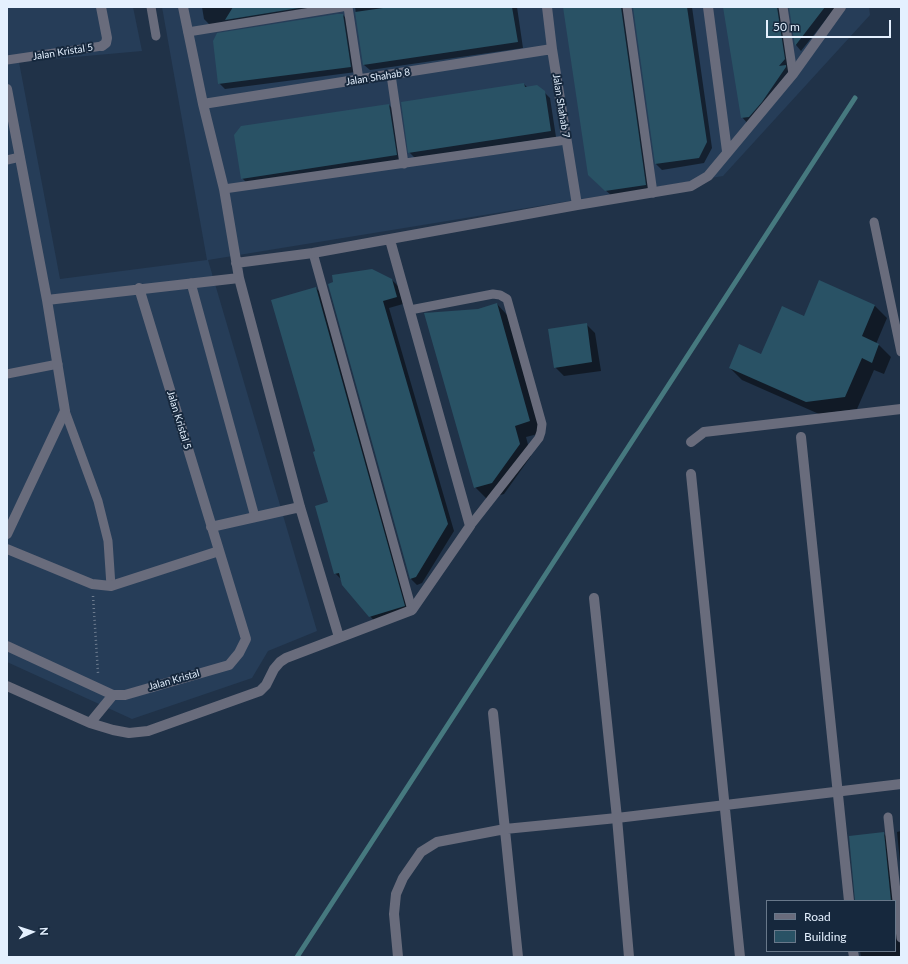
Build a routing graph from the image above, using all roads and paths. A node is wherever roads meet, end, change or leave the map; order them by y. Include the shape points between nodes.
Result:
1 (101, 7) edge
2 (151, 7) edge
3 (183, 7) edge
4 (342, 7) edge
5 (348, 7) edge
6 (547, 7) edge
7 (627, 7) edge
8 (708, 7) edge
9 (783, 7) edge
10 (841, 7) edge
11 (188, 32) junction
12 (156, 36) dead end
13 (102, 46) joint
14 (552, 49) junction
15 (7, 60) edge
16 (793, 74) junction
17 (391, 75) junction
18 (359, 80) junction
19 (7, 88) edge
20 (204, 104) junction
21 (566, 140) junction
22 (727, 152) junction
23 (20, 157) junction
24 (7, 160) edge
25 (404, 164) junction
26 (224, 190) junction
27 (653, 193) junction
28 (577, 205) junction
29 (874, 222) dead end
30 (390, 240) junction
31 (313, 253) junction
32 (236, 263) junction
33 (239, 278) junction
34 (191, 283) junction
35 (139, 288) junction
36 (47, 300) junction
37 (410, 310) junction
38 (901, 352) edge
39 (58, 364) junction
40 (7, 374) edge
41 (901, 409) edge
42 (65, 411) junction
43 (801, 437) dead end
44 (691, 442) dead end
45 (691, 474) dead end
46 (300, 507) junction
47 (255, 517) junction
48 (470, 526) junction
49 (211, 527) junction
50 (7, 534) edge
51 (7, 549) edge
52 (219, 551) junction
53 (92, 584) junction
54 (111, 586) junction
55 (594, 598) dead end
56 (412, 610) junction
57 (339, 637) junction
58 (7, 646) edge
59 (7, 686) edge
60 (98, 689) junction
61 (113, 695) junction
62 (493, 713) dead end
63 (90, 723) junction
64 (901, 784) edge
65 (838, 790) junction
66 (724, 805) junction
67 (888, 817) dead end
68 (617, 818) junction
69 (505, 829) junction
70 (849, 900) edge
71 (901, 938) edge
72 (398, 957) edge
73 (518, 957) edge
74 (629, 957) edge
75 (740, 957) edge

1 - 13 street, Jalan Kristal 5 via 107,38
2 - 12 lane
3 - 11 street
4 - 11 lane
5 - 18 lane
6 - 14 street, Jalan Shahab 7
7 - 27 lane
8 - 22 street
9 - 16 lane
10 - 16 street
11 - 20 street
13 - 15 lane, Jalan Kristal 5
14 - 17 street, Jalan Shahab 8
14 - 21 street, Jalan Shahab 7
16 - 22 street
17 - 18 street, Jalan Shahab 8
17 - 25 lane
18 - 20 street, Jalan Shahab 8
19 - 23 street
20 - 26 street
21 - 25 lane
21 - 28 street, Jalan Shahab 7
22 - 27 street via 708,176 691,186
23 - 24 lane
23 - 36 street
25 - 26 lane
26 - 32 street
27 - 28 street
28 - 30 street
29 - 38 lane
30 - 31 street
30 - 37 street
31 - 32 street
31 - 56 lane
32 - 33 street
33 - 34 street
33 - 46 street
34 - 35 street
34 - 47 lane
35 - 36 street
35 - 49 street, Jalan Kristal 5
36 - 39 street
37 - 48 street
37 - 48 lane via 493,294 506,299 542,424 539,438
39 - 40 lane
39 - 42 street
41 - 44 street via 704,432
42 - 50 street
42 - 54 lane via 98,501 108,541
43 - 65 street
45 - 66 street
46 - 47 street
46 - 57 street
47 - 49 street
48 - 56 street
49 - 52 street, Jalan Kristal 5
51 - 53 street
52 - 54 street
52 - 61 street, Jalan Kristal via 246,639 239,653 229,665 125,695
53 - 54 street
53 - 60 path
55 - 68 street
56 - 57 street
57 - 63 street via 280,662 260,691 148,731 129,733
58 - 60 street, Jalan Kristal
59 - 63 street
60 - 61 street, Jalan Kristal
61 - 63 street
62 - 69 street
64 - 65 street
65 - 66 street
65 - 70 street
66 - 68 street
66 - 75 street
67 - 71 lane
68 - 69 street
68 - 74 street
69 - 72 street via 437,842 421,852 403,878 396,894 394,914
69 - 73 street

